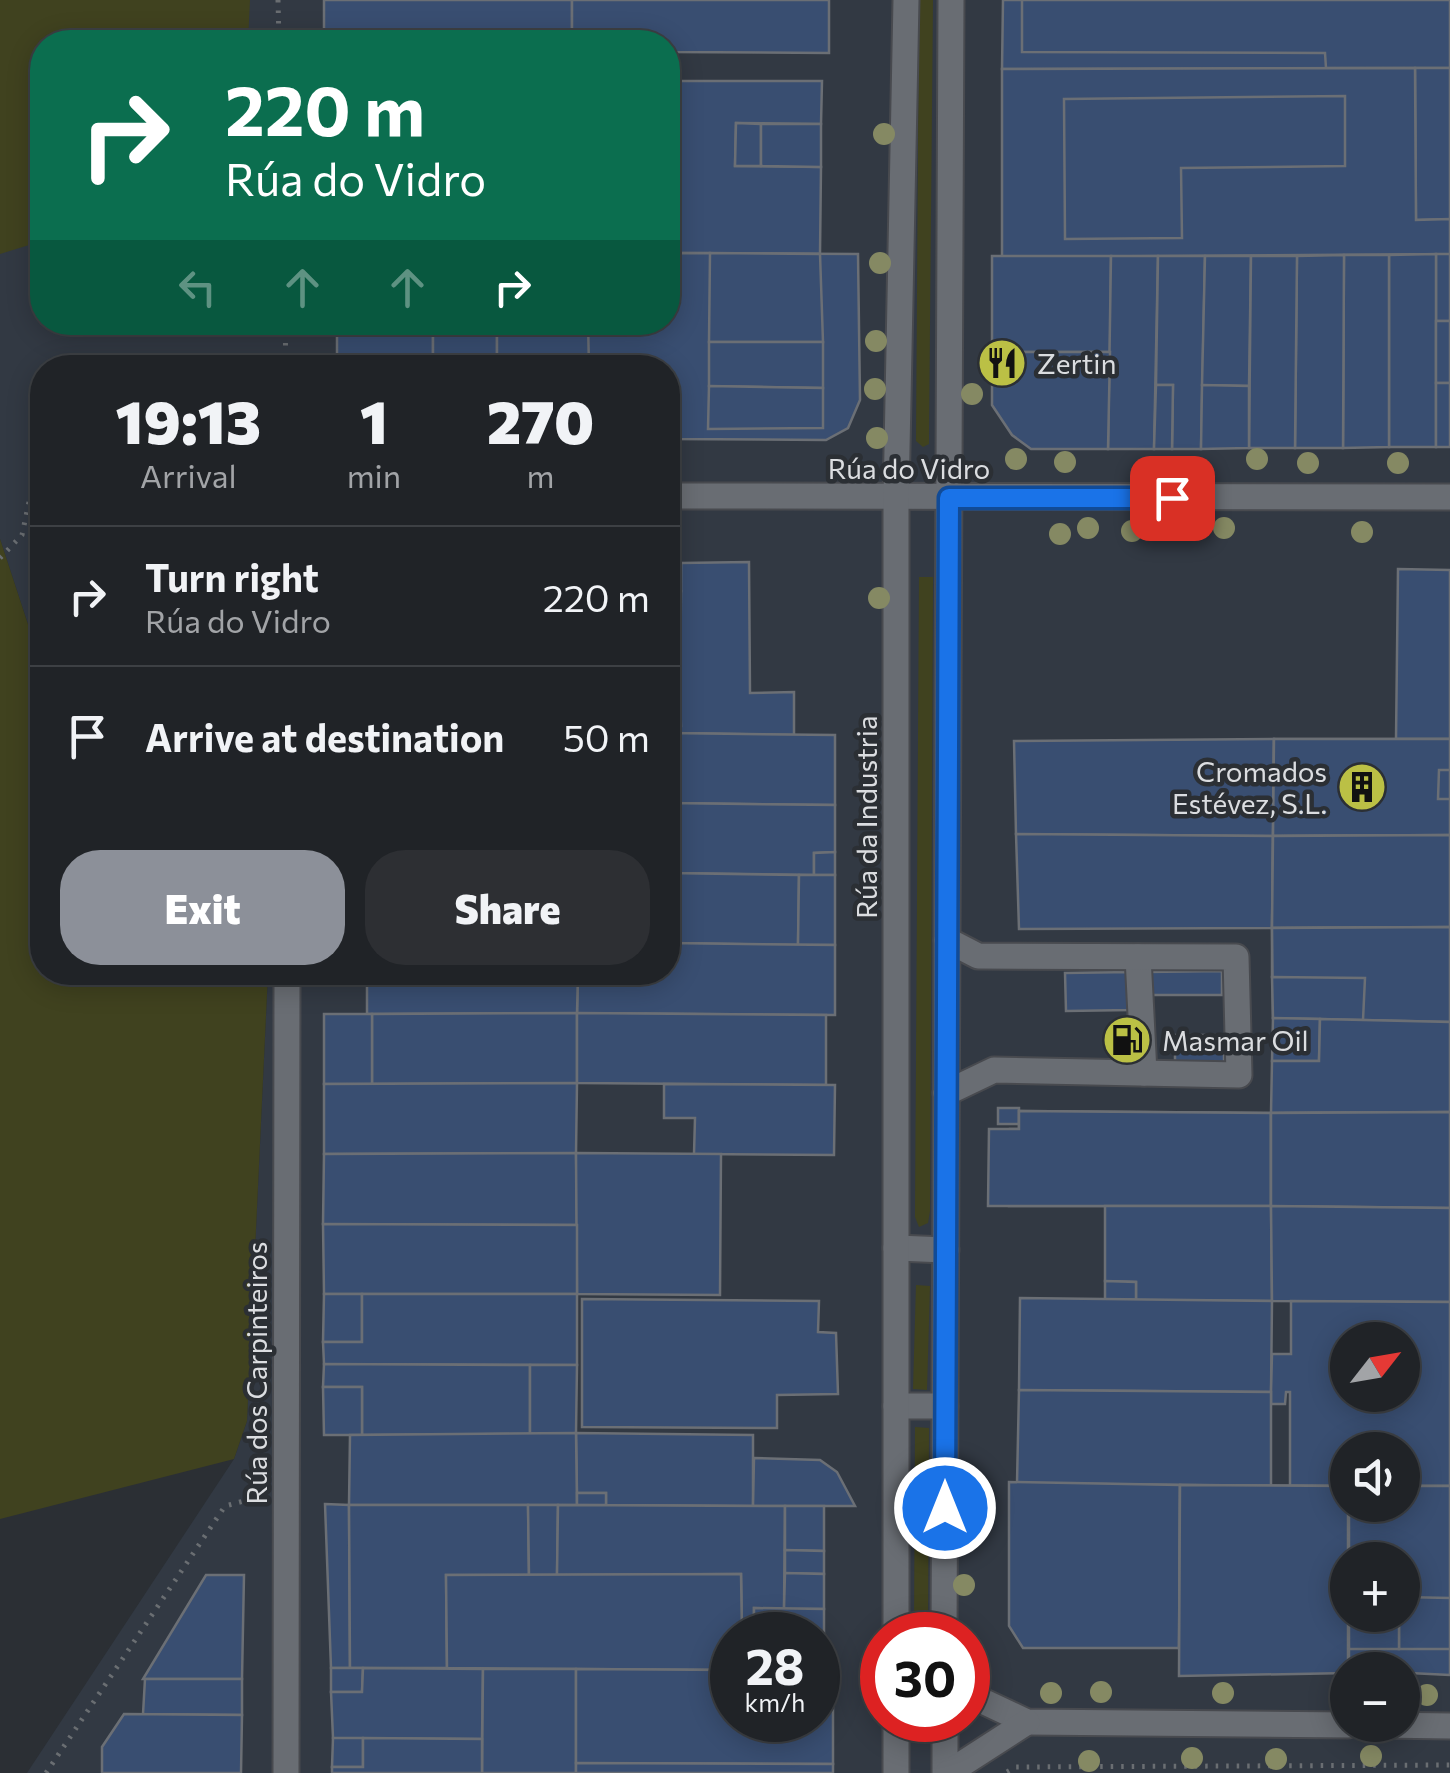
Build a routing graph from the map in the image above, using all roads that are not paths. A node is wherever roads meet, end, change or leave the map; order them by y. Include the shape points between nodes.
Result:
1 (906, 0) edge
2 (952, 0) edge
3 (680, 496) edge
4 (1450, 497) edge
5 (949, 498) junction
6 (896, 499) junction
7 (947, 940) junction
8 (1138, 957) junction
9 (287, 985) edge
10 (1144, 1073) junction
11 (946, 1093) junction
12 (896, 1248) junction
13 (946, 1250) junction
14 (896, 1406) junction
15 (946, 1406) junction
16 (896, 1612) edge
17 (944, 1612) edge
18 (990, 1705) edge
19 (1026, 1722) junction
20 (1330, 1725) edge
21 (1420, 1726) edge
22 (1450, 1726) edge
23 (896, 1742) edge
24 (945, 1742) edge
25 (286, 1773) edge
26 (896, 1773) edge
27 (946, 1773) edge

1 - 6 street, Rúa da Industria
2 - 5 street
3 - 6 street, Rúa do Vidro
4 - 5 street, Rúa do Vidro
5 - 6 street, Rúa do Vidro
5 - 7 street
6 - 12 street, Rúa da Industria
7 - 8 street via 978,956
7 - 11 street
8 - 10 street
8 - 10 street via 1236,958 1238,1076
9 - 25 street, Rúa dos Carpinteiros
10 - 11 street via 994,1070
11 - 13 street
12 - 13 street
12 - 14 street, Rúa da Industria
13 - 15 street
14 - 15 street
14 - 16 street, Rúa da Industria
15 - 17 street
18 - 19 street
19 - 20 street
19 - 27 street
21 - 22 street
23 - 26 street
24 - 27 street

